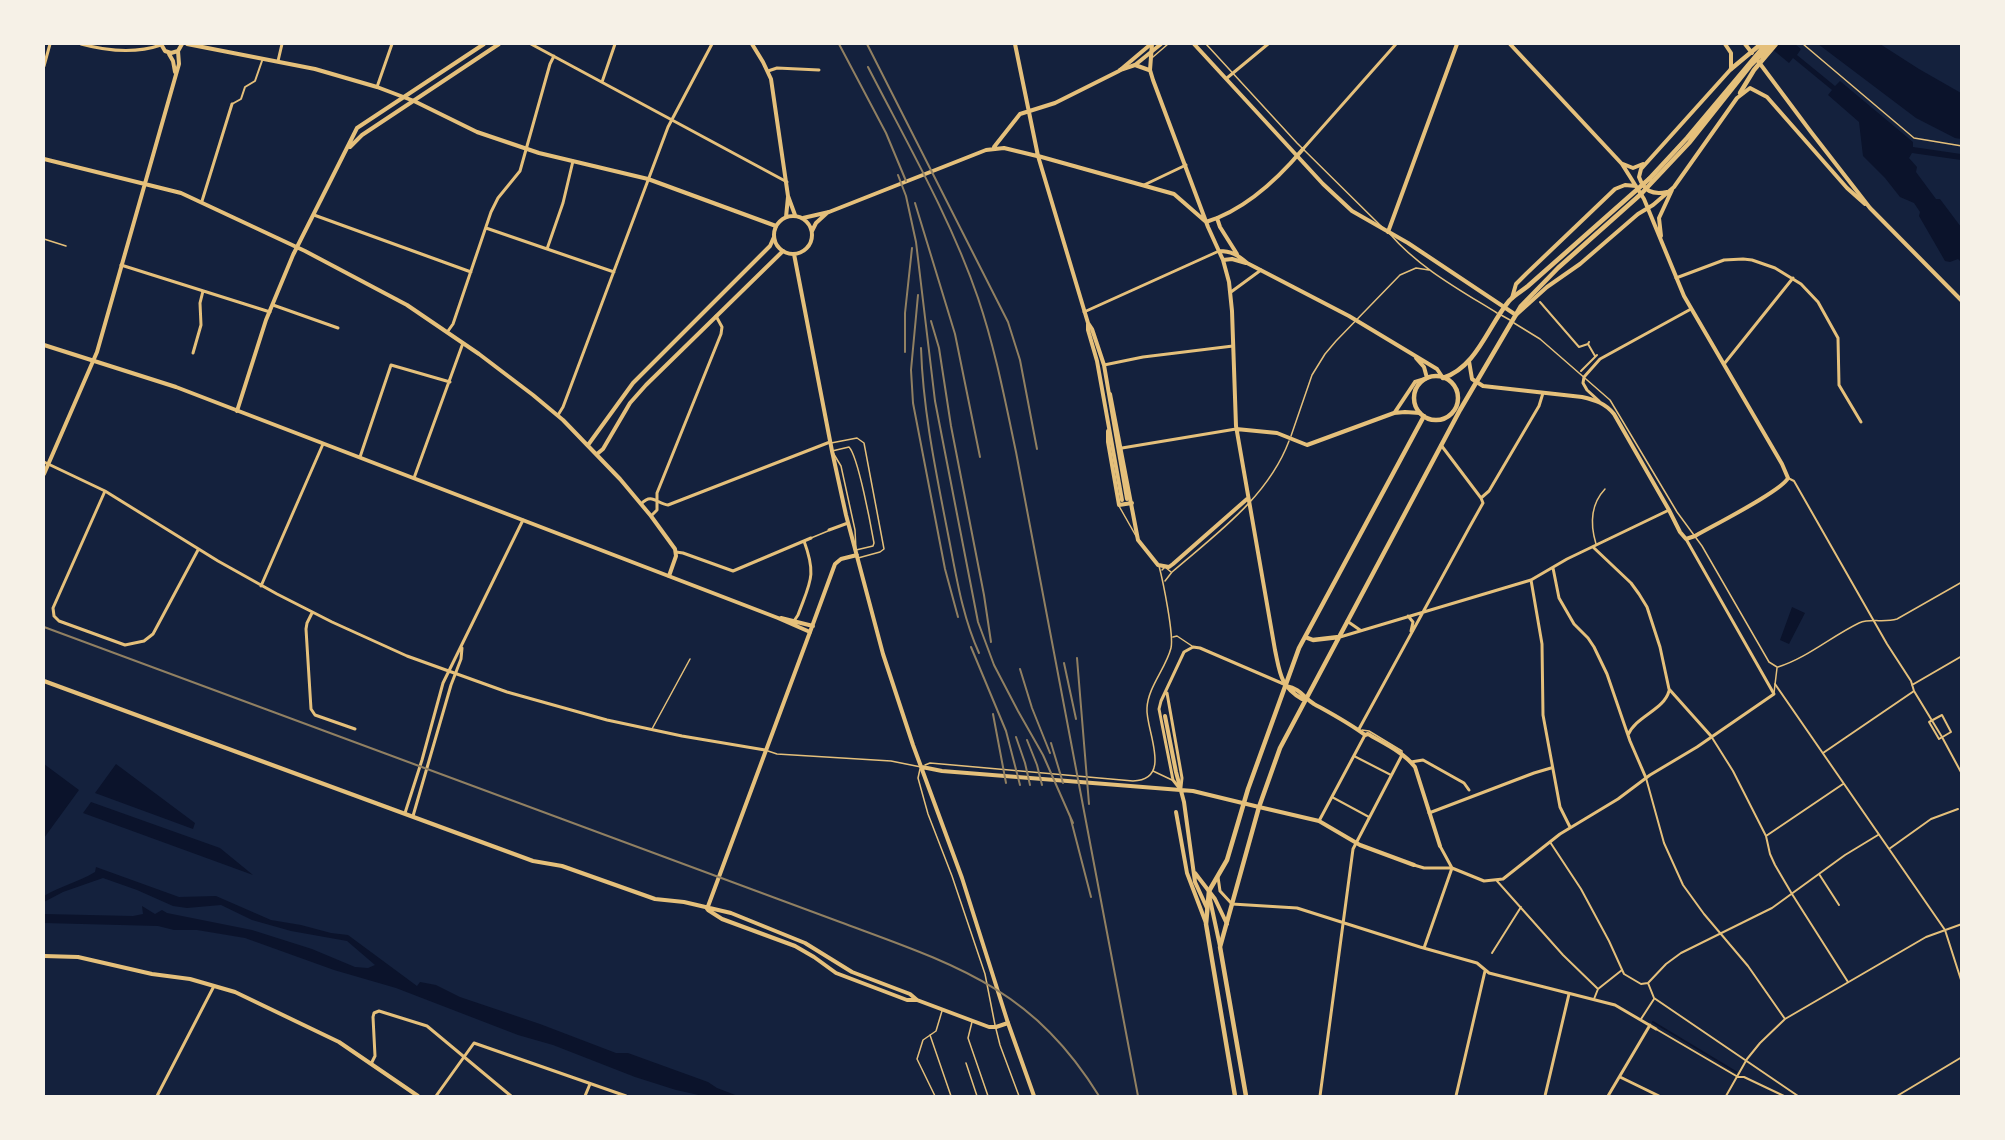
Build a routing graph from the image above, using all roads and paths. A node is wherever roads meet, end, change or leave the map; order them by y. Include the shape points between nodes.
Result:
1 (50, 44) edge
2 (81, 44) edge
3 (161, 44) edge
4 (182, 44) edge
5 (187, 44) edge
6 (282, 44) edge
7 (392, 44) edge
8 (484, 44) edge
9 (499, 44) edge
10 (531, 44) edge
11 (615, 44) edge
12 (712, 44) edge
13 (752, 44) edge
14 (1015, 44) edge
15 (1151, 44) edge
16 (1161, 44) edge
17 (1168, 44) edge
18 (1194, 44) edge
19 (1206, 44) edge
20 (1268, 44) edge
21 (1396, 44) edge
22 (1457, 44) edge
23 (1510, 44) edge
24 (1725, 44) edge
25 (1745, 44) edge
26 (1763, 44) edge
27 (1774, 44) edge
28 (1803, 44) edge
29 (178, 51) junction
30 (169, 53) junction
31 (554, 56) junction
32 (1151, 56) junction
33 (263, 58) junction
34 (278, 61) junction
35 (1135, 65) junction
36 (44, 66) edge
37 (1750, 67) junction
38 (1731, 69) junction
39 (819, 70) dead end
40 (1150, 70) junction
41 (768, 71) junction
42 (1119, 71) junction
43 (1233, 73) junction
44 (176, 74) junction
45 (1227, 78) junction
46 (602, 82) junction
47 (377, 87) junction
48 (1740, 93) junction
49 (404, 97) junction
50 (414, 100) junction
51 (232, 104) joint
52 (1027, 112) junction
53 (671, 120) junction
54 (1962, 146) edge
55 (994, 148) junction
56 (348, 149) junction
57 (527, 149) junction
58 (1303, 149) junction
59 (1038, 156) junction
60 (1298, 156) junction
61 (44, 159) edge
62 (573, 161) junction
63 (1622, 164) junction
64 (1644, 164) junction
65 (1186, 165) junction
66 (648, 179) junction
67 (787, 182) junction
68 (145, 183) junction
69 (1634, 184) junction
70 (1141, 185) junction
71 (1674, 187) junction
72 (1668, 192) junction
73 (788, 196) junction
74 (202, 201) junction
75 (1647, 208) junction
76 (1870, 208) junction
77 (829, 212) junction
78 (314, 215) junction
79 (795, 215) junction
80 (786, 217) junction
81 (803, 218) junction
82 (1217, 218) junction
83 (1206, 222) junction
84 (776, 226) junction
85 (486, 228) junction
86 (812, 231) junction
87 (1388, 232) junction
88 (774, 237) junction
89 (44, 239) edge
90 (66, 246) dead end
91 (1662, 246) junction
92 (296, 247) junction
93 (547, 249) junction
94 (783, 251) junction
95 (1219, 251) junction
96 (794, 254) junction
97 (1238, 255) junction
98 (1223, 260) junction
99 (1247, 263) junction
100 (121, 265) junction
101 (1261, 270) junction
102 (1430, 270) junction
103 (471, 272) junction
104 (614, 272) junction
105 (1676, 278) junction
106 (1793, 278) junction
107 (203, 291) junction
108 (1231, 292) junction
109 (1512, 298) junction
110 (1962, 301) edge
111 (1540, 302) dead end
112 (273, 305) junction
113 (708, 307) junction
114 (1504, 308) junction
115 (1692, 309) junction
116 (270, 312) junction
117 (1084, 312) junction
118 (716, 315) junction
119 (1500, 315) junction
120 (1516, 315) junction
121 (1356, 320) junction
122 (1512, 322) junction
123 (1088, 323) junction
124 (338, 328) dead end
125 (448, 332) junction
126 (463, 343) junction
127 (44, 345) edge
128 (1233, 346) junction
129 (192, 353) dead end
130 (1416, 357) junction
131 (93, 360) junction
132 (1097, 361) junction
133 (1469, 362) junction
134 (1724, 364) junction
135 (1104, 365) junction
136 (649, 367) junction
137 (1581, 371) dead end
138 (656, 375) junction
139 (1584, 377) junction
140 (1443, 378) junction
141 (1426, 379) junction
142 (450, 382) junction
143 (1476, 382) junction
144 (1108, 388) junction
145 (1544, 393) junction
146 (1602, 403) junction
147 (1458, 408) junction
148 (237, 411) junction
149 (1394, 413) junction
150 (557, 415) junction
151 (1422, 415) junction
152 (1861, 422) dead end
153 (1108, 427) junction
154 (1236, 429) junction
155 (1290, 438) junction
156 (830, 442) junction
157 (324, 444) junction
158 (588, 445) junction
159 (1441, 445) junction
160 (1122, 448) junction
161 (832, 451) junction
162 (597, 454) junction
163 (360, 458) junction
164 (45, 463) edge
165 (44, 474) edge
166 (414, 478) junction
167 (1788, 478) junction
168 (1605, 489) dead end
169 (105, 491) junction
170 (1254, 497) junction
171 (1481, 498) junction
172 (658, 500) junction
173 (1248, 501) junction
174 (1132, 503) junction
175 (641, 504) junction
176 (1119, 505) junction
177 (1670, 510) junction
178 (651, 516) junction
179 (523, 520) junction
180 (848, 523) junction
181 (829, 530) joint
182 (1695, 536) junction
183 (811, 538) joint
184 (1686, 539) junction
185 (1138, 540) junction
186 (804, 541) junction
187 (1594, 546) junction
188 (199, 549) junction
189 (676, 552) junction
190 (857, 554) junction
191 (1158, 565) junction
192 (1165, 567) junction
193 (1552, 568) junction
194 (1160, 572) junction
195 (1172, 572) junction
196 (669, 576) junction
197 (1531, 580) junction
198 (1962, 582) edge
199 (1164, 584) junction
200 (261, 586) junction
201 (1423, 611) junction
202 (312, 613) junction
203 (1408, 616) junction
204 (778, 618) junction
205 (795, 620) junction
206 (1347, 621) junction
207 (1873, 621) junction
208 (789, 624) junction
209 (813, 626) junction
210 (1360, 630) junction
211 (810, 632) junction
212 (1410, 635) junction
213 (1172, 637) junction
214 (1305, 637) junction
215 (1339, 637) junction
216 (462, 646) junction
217 (1192, 647) junction
218 (1962, 656) edge
219 (690, 658) dead end
220 (1777, 667) junction
221 (448, 672) junction
222 (455, 674) junction
223 (44, 681) edge
224 (1775, 684) junction
225 (1286, 685) junction
226 (1912, 686) junction
227 (1669, 689) junction
228 (1167, 691) junction
229 (1780, 691) junction
230 (1914, 691) junction
231 (1773, 694) junction
232 (1306, 698) junction
233 (1165, 716) dead end
234 (1932, 721) junction
235 (355, 729) dead end
236 (1359, 729) junction
237 (651, 730) junction
238 (1365, 735) junction
239 (1628, 735) junction
240 (1712, 736) junction
241 (1942, 737) junction
242 (767, 751) junction
243 (1823, 753) junction
244 (1402, 755) junction
245 (1354, 756) junction
246 (1411, 762) junction
247 (921, 767) junction
248 (1552, 768) junction
249 (1153, 771) junction
250 (1962, 774) edge
251 (1391, 776) junction
252 (1648, 776) junction
253 (1173, 780) junction
254 (1844, 784) junction
255 (1181, 790) junction
256 (1469, 790) joint
257 (1332, 797) junction
258 (1472, 797) junction
259 (1244, 802) junction
260 (1259, 807) junction
261 (1958, 810) dead end
262 (1176, 812) dead end
263 (405, 813) junction
264 (1429, 813) junction
265 (413, 816) junction
266 (1369, 817) junction
267 (1319, 821) junction
268 (1570, 827) junction
269 (1879, 835) junction
270 (1766, 836) junction
271 (1550, 842) junction
272 (1355, 843) junction
273 (1440, 846) joint
274 (1888, 849) junction
275 (1414, 865) joint
276 (1452, 868) junction
277 (1194, 872) junction
278 (1819, 874) junction
279 (1219, 875) junction
280 (1497, 881) junction
281 (1209, 891) junction
282 (1792, 894) junction
283 (1232, 904) junction
284 (1839, 905) dead end
285 (1521, 907) junction
286 (1207, 908) junction
287 (707, 909) junction
288 (1343, 922) junction
289 (1206, 924) junction
290 (1227, 924) junction
291 (1962, 924) edge
292 (1945, 930) junction
293 (1720, 932) junction
294 (1220, 947) junction
295 (1424, 948) junction
296 (1492, 953) dead end
297 (44, 956) edge
298 (1485, 970) junction
299 (1622, 970) junction
300 (1848, 983) junction
301 (1962, 983) edge
302 (1648, 984) junction
303 (214, 986) junction
304 (1598, 989) junction
305 (1569, 994) junction
306 (1654, 998) junction
307 (917, 1000) junction
308 (1593, 1000) junction
309 (943, 1010) junction
310 (1641, 1019) junction
311 (1785, 1019) junction
312 (972, 1021) junction
313 (1008, 1023) junction
314 (1650, 1024) junction
315 (996, 1028) junction
316 (1656, 1029) joint
317 (930, 1034) junction
318 (1962, 1057) edge
319 (464, 1058) junction
320 (1747, 1060) junction
321 (966, 1063) dead end
322 (371, 1064) junction
323 (1620, 1077) junction
324 (1738, 1077) junction
325 (590, 1084) junction
326 (157, 1096) edge
327 (418, 1096) edge
328 (436, 1096) edge
329 (511, 1096) edge
330 (585, 1096) edge
331 (627, 1096) edge
332 (935, 1096) edge
333 (951, 1096) edge
334 (977, 1096) edge
335 (988, 1096) edge
336 (1019, 1096) edge
337 (1034, 1096) edge
338 (1235, 1096) edge
339 (1246, 1096) edge
340 (1320, 1096) edge
341 (1456, 1096) edge
342 (1545, 1096) edge
343 (1608, 1096) edge
344 (1659, 1096) edge
345 (1726, 1096) edge
346 (1784, 1096) edge
347 (1797, 1096) edge
348 (1897, 1096) edge

1 - 36 street
2 - 3 street via 109,50 146,50
3 - 30 street
4 - 29 street
5 - 33 street
6 - 34 street
7 - 47 street
8 - 49 street
9 - 50 street
10 - 31 street
11 - 46 street
12 - 53 street
13 - 41 street
14 - 52 street
15 - 32 street
15 - 42 street
16 - 32 street
17 - 32 lane
18 - 45 street
19 - 43 lane
20 - 43 street
21 - 58 street
22 - 87 street
23 - 63 street
24 - 38 street via 1731,53
25 - 76 street
26 - 37 main road
26 - 38 main road
27 - 37 main road
28 - 54 lane via 1914,138
29 - 30 street
29 - 44 street
30 - 44 street
31 - 46 street
31 - 57 street
32 - 35 street
32 - 40 street
33 - 34 street
33 - 51 street via 255,81
34 - 47 street
35 - 40 street
35 - 42 street
37 - 48 main road
37 - 109 main road via 1649,179
37 - 120 main road via 1689,143 1641,194 1531,294
38 - 64 street
39 - 41 street
40 - 65 street
41 - 67 street
42 - 52 street via 1055,103
43 - 45 street
43 - 58 lane
44 - 68 street
45 - 60 street
46 - 53 street
47 - 49 street
48 - 71 street
48 - 76 street via 1750,88 1763,93 1847,188
49 - 50 street
49 - 56 street via 357,128
50 - 56 street
50 - 57 street via 471,129
51 - 74 street
52 - 55 street via 1017,117
52 - 59 street
53 - 66 street
53 - 67 street
55 - 59 street
55 - 77 street
56 - 78 street
57 - 62 street
57 - 85 street via 520,171 494,205
58 - 60 street
58 - 87 lane
59 - 70 street
59 - 117 street
60 - 82 street via 1268,186
60 - 87 street via 1352,211
61 - 68 street
62 - 66 street
62 - 93 street
63 - 64 street via 1633,168
63 - 69 street
64 - 72 street via 1639,175 1646,190
65 - 70 street
65 - 83 street
66 - 84 street
66 - 104 street
67 - 73 street
68 - 74 street
68 - 100 street
69 - 75 street
69 - 109 street via 1620,186 1516,284
70 - 83 street via 1179,197
71 - 72 street
71 - 91 street via 1659,218
72 - 75 street
73 - 79 street
73 - 80 street
74 - 92 street
75 - 91 street
75 - 120 street
76 - 110 street
77 - 81 street
77 - 86 street
78 - 92 street
78 - 103 street
79 - 80 street
79 - 81 street
80 - 84 street
81 - 86 street
82 - 83 street
82 - 97 street
83 - 95 street
84 - 88 street
85 - 93 street
85 - 103 street
86 - 96 street via 808,247
87 - 102 lane
87 - 114 street
88 - 94 street
88 - 113 street via 770,246
89 - 90 lane
91 - 105 street
92 - 112 street
92 - 125 street via 391,295
93 - 104 street
94 - 96 street
94 - 118 street
95 - 97 street
95 - 98 street
95 - 117 street
96 - 156 street
97 - 99 street
98 - 99 street
98 - 108 street
99 - 101 street
100 - 107 street
100 - 131 street
101 - 108 street
101 - 121 street
102 - 119 lane
102 - 121 lane via 1416,268 1400,275
103 - 125 street
104 - 150 street
105 - 106 street via 1724,260 1743,259
105 - 115 street
106 - 134 street
106 - 152 street via 1818,302 1838,338 1839,385
107 - 116 street
107 - 129 street via 201,325
108 - 128 street
109 - 114 main road
111 - 137 street via 1579,348 1588,343 1596,356
112 - 116 street
112 - 124 street
113 - 118 street
113 - 136 street
114 - 119 main road
114 - 120 street
115 - 134 street
115 - 139 street via 1600,359
116 - 148 street
117 - 123 street
118 - 138 street
118 - 172 street via 722,334 657,493
119 - 122 lane
119 - 133 main road
120 - 122 main road
121 - 130 street
121 - 155 lane via 1318,364
122 - 139 lane via 1540,339
122 - 143 main road
123 - 132 street
123 - 135 street
125 - 126 street
126 - 142 street
126 - 150 street
127 - 131 street
128 - 135 street
128 - 154 street
130 - 140 street via 1437,369
130 - 141 street via 1424,367
131 - 148 street
131 - 164 street
132 - 135 street
132 - 153 street
133 - 140 main road via 1457,373
133 - 143 street via 1471,377
134 - 167 street
135 - 144 street
136 - 138 street
136 - 158 street via 622,396
138 - 162 street via 630,403
139 - 146 street via 1584,387
139 - 182 lane via 1610,400
140 - 141 main road
140 - 147 main road via 1456,388
141 - 149 street via 1414,382
141 - 151 main road via 1415,393 1415,406
142 - 163 street via 392,365
142 - 166 street
143 - 145 street
143 - 147 main road
144 - 153 street via 1124,500
144 - 160 street
145 - 146 street
145 - 171 street via 1495,481
146 - 177 street via 1614,414
147 - 151 main road via 1440,419
147 - 159 main road
148 - 157 street
149 - 151 street
149 - 155 street via 1312,444 1304,445
150 - 158 street
151 - 214 main road
153 - 176 street
154 - 155 street
154 - 160 street
154 - 173 street
155 - 170 lane via 1277,468
156 - 161 street
156 - 172 street via 668,505
156 - 190 lane via 857,438 864,443 884,549
157 - 163 street
157 - 200 street
158 - 162 street
159 - 171 street
159 - 206 main road
160 - 174 street
161 - 180 street
161 - 190 lane via 841,466
161 - 190 lane via 851,448 864,493 874,543
162 - 175 street
163 - 166 street
164 - 165 street
164 - 169 street
166 - 179 street
167 - 182 street via 1785,484
167 - 207 street via 1794,481
168 - 187 lane via 1593,513
169 - 188 street
169 - 188 street via 53,608 56,619 124,645 144,641 153,634
170 - 173 lane
170 - 173 lane
171 - 201 street via 1482,503
172 - 175 street via 648,498
172 - 178 street via 657,510
173 - 192 street
173 - 195 lane
173 - 225 street via 1275,650
174 - 176 street
174 - 185 street
175 - 178 street
176 - 185 lane
177 - 184 street
177 - 187 street
178 - 189 street
179 - 196 street
179 - 216 street
180 - 181 street
180 - 190 street
181 - 183 lane
182 - 184 street
182 - 220 lane via 1766,657
183 - 186 street
184 - 231 street
185 - 191 street
186 - 189 street via 729,571
186 - 205 street via 812,575
187 - 193 street
187 - 227 street via 1631,583 1647,607
188 - 200 street
189 - 196 street
190 - 209 street via 835,564
190 - 247 street via 883,654
191 - 192 street
191 - 194 lane
192 - 194 lane
192 - 195 lane
193 - 197 street
193 - 239 street via 1559,598 1594,647 1607,674
194 - 199 lane
195 - 199 lane
196 - 204 street
197 - 201 street
197 - 248 street via 1542,644 1543,715
198 - 207 lane via 1897,618
199 - 213 lane
200 - 202 street
201 - 203 street
201 - 212 street
202 - 221 street
202 - 235 street via 306,629 311,709 315,716
203 - 210 street
203 - 212 street via 1413,622
204 - 205 street
204 - 208 street
205 - 208 street
205 - 209 street
206 - 210 street
206 - 215 main road
207 - 220 lane via 1859,623
207 - 226 street
208 - 211 street
209 - 211 street
210 - 215 street
211 - 242 street
212 - 236 street
213 - 217 lane via 1177,636
213 - 249 lane via 1148,703 1156,760
214 - 215 main road
214 - 225 main road
215 - 232 main road
216 - 221 street
216 - 222 street
217 - 225 street
217 - 228 street via 1184,652
218 - 226 street
219 - 237 lane
220 - 224 lane
221 - 222 street
221 - 263 street
222 - 237 street via 556,706
222 - 265 street
223 - 263 street
224 - 229 street
224 - 231 lane
225 - 232 street via 1290,692
225 - 259 main road
226 - 230 street
227 - 239 street via 1666,698
227 - 240 street
228 - 253 street via 1159,710
228 - 255 street
229 - 231 lane
229 - 243 street
230 - 234 street
230 - 243 street
231 - 240 street
232 - 236 street
232 - 260 main road via 1280,748
233 - 255 street
234 - 241 street via 1929,722 1939,739
234 - 241 street via 1942,715 1951,732
236 - 238 street
236 - 244 lane via 1394,746
237 - 242 street
238 - 244 street
238 - 245 street
239 - 252 street
240 - 252 street
240 - 270 street
241 - 250 street
242 - 247 lane
242 - 287 street
243 - 254 street
244 - 246 street
244 - 251 street
245 - 251 street
245 - 257 street
246 - 256 street via 1422,760 1464,783
246 - 264 street
247 - 249 lane via 930,764 1136,781
247 - 255 street
247 - 313 street via 962,878
247 - 315 lane via 918,778 928,814 985,974
248 - 258 street
248 - 268 street via 1561,813
249 - 253 lane
251 - 266 street
252 - 268 street
252 - 293 street via 1664,843 1679,877
253 - 255 street
254 - 269 street
254 - 270 street
255 - 259 street
255 - 277 street
256 - 258 lane
257 - 266 street
257 - 267 street
258 - 264 street
259 - 260 street
259 - 279 main road
260 - 267 street
260 - 283 main road
261 - 274 street via 1931,819
262 - 289 street via 1187,873
263 - 265 street
264 - 273 street
265 - 287 street via 533,861 562,866 655,899
266 - 272 street
267 - 272 street
268 - 271 street
269 - 274 street
269 - 278 street
270 - 282 street via 1770,854
271 - 280 street
271 - 299 street via 1581,889
272 - 275 street
272 - 288 street
273 - 276 street
274 - 292 street
275 - 276 street
276 - 280 street via 1478,880
276 - 295 street
277 - 281 street
277 - 286 street
278 - 282 street
278 - 284 street
279 - 281 main road
279 - 283 street via 1220,891
280 - 285 street
281 - 286 main road
281 - 290 street
281 - 294 street
282 - 293 street via 1761,914
282 - 300 street
283 - 288 street via 1297,908
283 - 290 main road
285 - 296 street
285 - 304 street
286 - 289 main road
287 - 307 street via 719,909 764,926
287 - 307 street via 722,919 795,946 836,973 907,1000
288 - 295 street
288 - 340 street
289 - 338 main road
290 - 294 main road
291 - 292 street
292 - 300 street
292 - 301 street
293 - 302 street via 1674,958
293 - 311 street
294 - 339 main road
295 - 298 street via 1477,963
297 - 303 street via 78,957
298 - 305 street
298 - 341 street
299 - 302 street via 1641,984
299 - 304 street
300 - 311 street
302 - 306 street
303 - 322 street via 324,1034
303 - 326 street
304 - 308 street
305 - 308 street
305 - 342 street
306 - 310 street
306 - 320 street
307 - 309 street
308 - 310 street via 1623,1008
309 - 312 street
309 - 317 lane via 936,1031
310 - 314 street
311 - 320 street
312 - 315 street
312 - 335 lane via 968,1038
313 - 315 street
313 - 337 street
314 - 316 street
314 - 323 street
315 - 336 lane
316 - 324 street
317 - 332 lane via 923,1040 917,1059
317 - 333 lane
318 - 348 street
319 - 322 street via 427,1026 378,1011 374,1013 375,1056
319 - 325 street via 474,1043
319 - 328 street
319 - 329 street
320 - 324 street
320 - 347 street
321 - 334 lane
322 - 327 street
323 - 343 street
323 - 344 street
324 - 345 street
324 - 346 street
325 - 330 street
325 - 331 street

